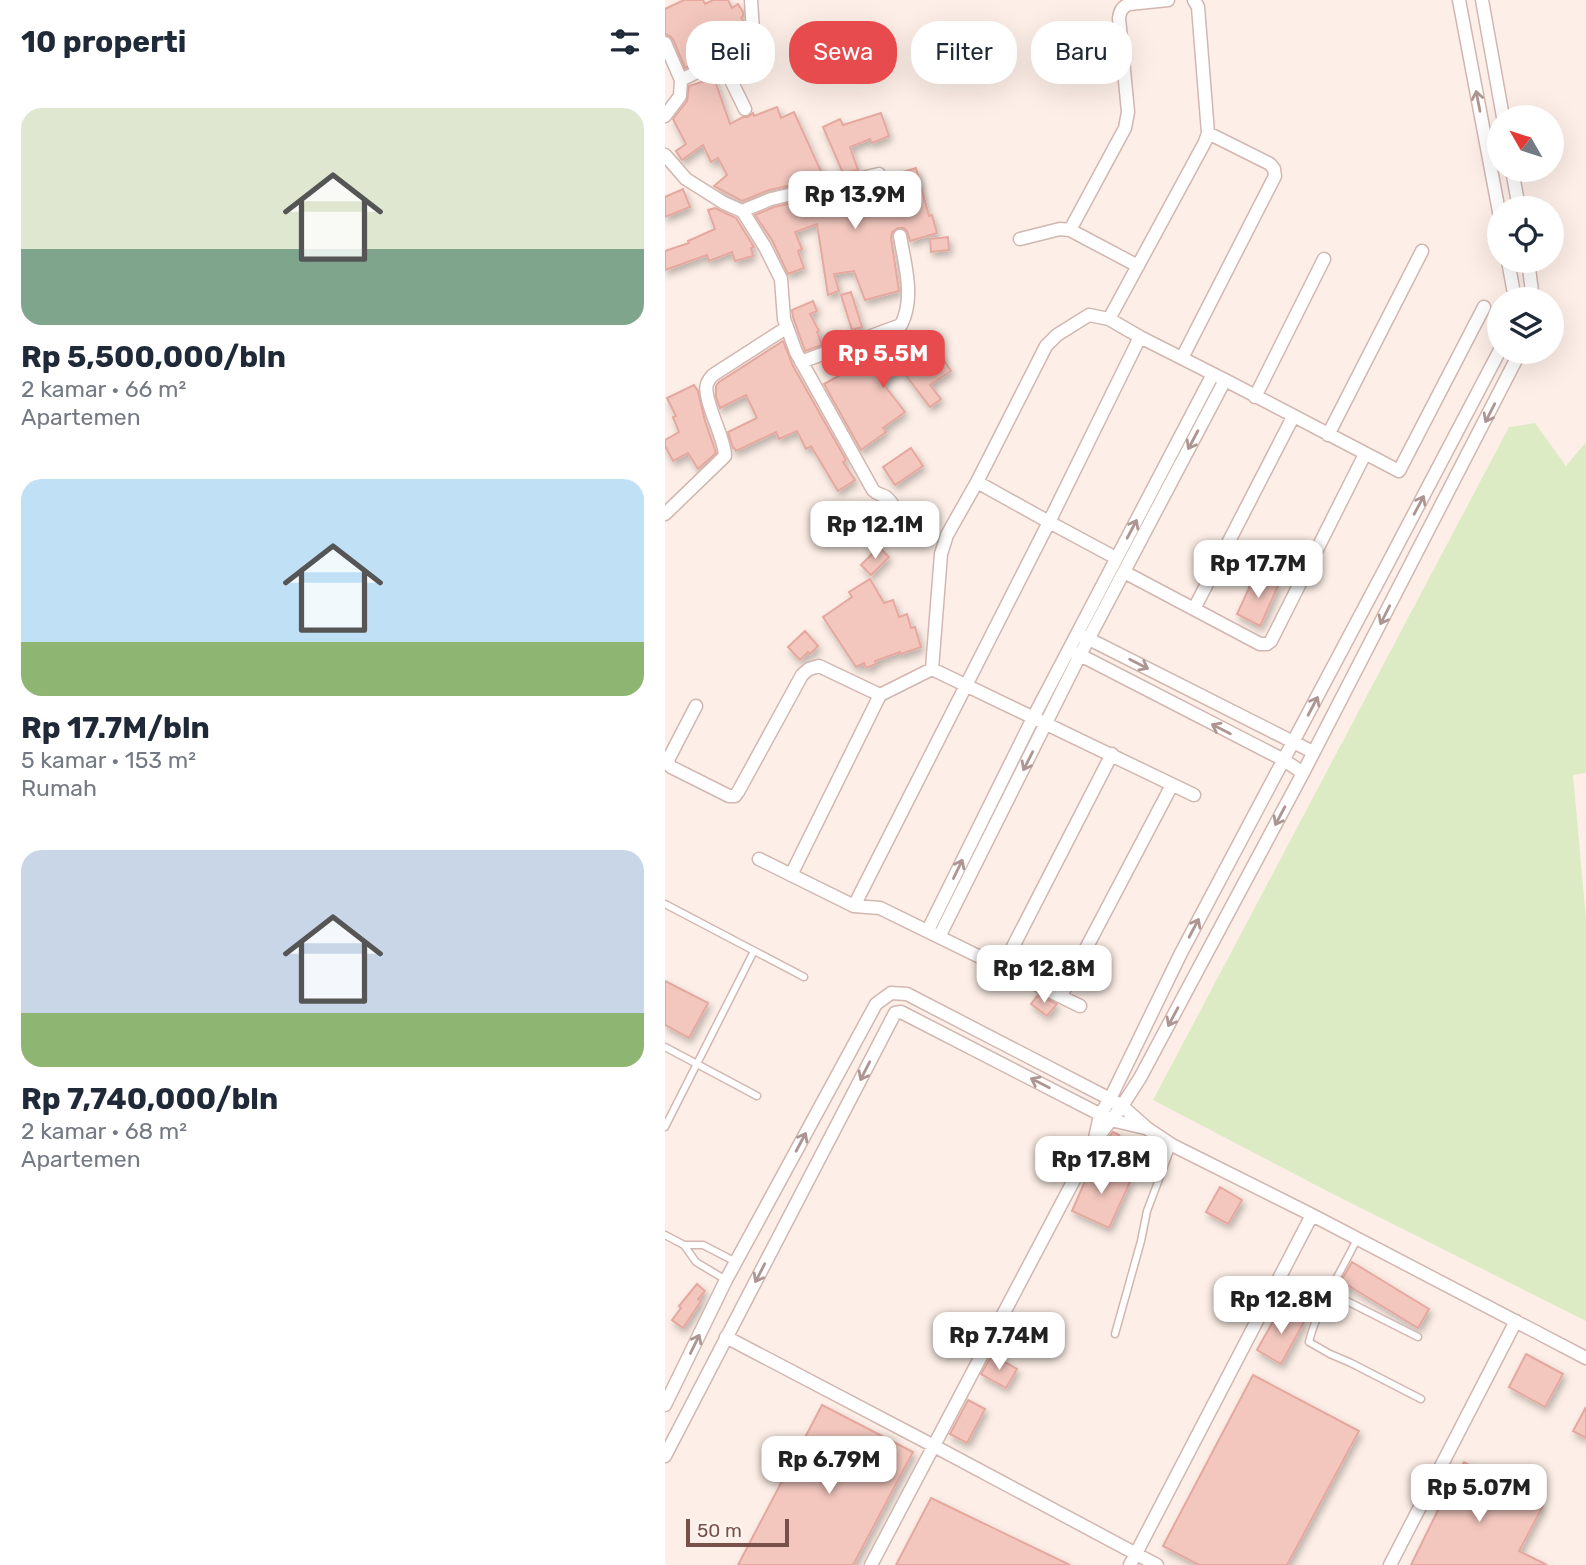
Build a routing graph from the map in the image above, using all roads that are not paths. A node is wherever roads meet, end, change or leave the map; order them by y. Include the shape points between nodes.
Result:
1 (751, 0) edge
2 (1168, 0) edge
3 (1194, 0) edge
4 (1459, 0) edge
5 (1482, 0) edge
6 (752, 21) edge
7 (665, 43) edge
8 (686, 77) edge
9 (681, 79) junction
10 (733, 84) edge
11 (1501, 105) edge
12 (745, 109) dead end
13 (665, 116) edge
14 (1208, 133) junction
15 (665, 155) edge
16 (879, 174) dead end
17 (1496, 196) edge
18 (742, 211) junction
19 (1070, 230) junction
20 (900, 236) dead end
21 (1020, 239) dead end
22 (1422, 251) dead end
23 (1324, 259) dead end
24 (1138, 266) junction
25 (1484, 307) dead end
26 (1109, 319) junction
27 (786, 328) junction
28 (1140, 337) junction
29 (1182, 358) junction
30 (801, 362) junction
31 (1492, 364) edge
32 (1514, 364) edge
33 (1213, 374) junction
34 (1226, 380) junction
35 (1255, 397) junction
36 (1293, 417) junction
37 (1328, 435) junction
38 (1365, 454) junction
39 (977, 482) junction
40 (898, 513) dead end
41 (665, 514) edge
42 (1049, 522) junction
43 (1116, 558) junction
44 (1124, 572) junction
45 (1194, 610) junction
46 (1083, 636) junction
47 (1075, 652) junction
48 (932, 669) junction
49 (965, 684) junction
50 (880, 695) junction
51 (696, 706) dead end
52 (1033, 718) junction
53 (1046, 723) junction
54 (1293, 742) junction
55 (1313, 752) junction
56 (1112, 754) junction
57 (1284, 760) junction
58 (1303, 773) junction
59 (1172, 785) junction
60 (1194, 795) dead end
61 (759, 859) dead end
62 (791, 875) junction
63 (665, 904) edge
64 (854, 906) junction
65 (933, 933) junction
66 (754, 951) junction
67 (1002, 968) junction
68 (804, 977) dead end
69 (887, 995) junction
70 (1061, 996) junction
71 (1080, 1006) dead end
72 (897, 1012) junction
73 (665, 1047) edge
74 (697, 1063) junction
75 (757, 1096) dead end
76 (1110, 1099) junction
77 (1122, 1106) junction
78 (1106, 1117) junction
79 (665, 1127) edge
80 (1148, 1129) junction
81 (1172, 1145) junction
82 (1312, 1215) junction
83 (665, 1235) edge
84 (1357, 1239) junction
85 (684, 1245) junction
86 (736, 1262) junction
87 (726, 1280) junction
88 (1329, 1292) junction
89 (1516, 1321) junction
90 (1115, 1334) dead end
91 (726, 1337) junction
92 (1418, 1337) dead end
93 (1586, 1359) edge
94 (1421, 1399) dead end
95 (665, 1405) edge
96 (934, 1446) junction
97 (665, 1456) edge
98 (1133, 1560) edge
99 (871, 1565) edge
100 (1157, 1565) edge
101 (1391, 1565) edge

1 - 6 street
2 - 19 street via 1129,4 1121,11 1127,120
3 - 14 street
17 -> 4 street
5 - 11 street
7 - 9 street
8 - 9 street
9 - 13 street via 680,96
10 - 12 street
14 - 24 street
14 - 29 street via 1270,164 1275,176
15 - 18 street via 686,179
16 - 18 street via 771,199
18 - 27 street via 781,279
19 - 21 street
19 - 24 street
20 - 30 street via 908,299 901,325
22 - 37 street
23 - 35 street
24 - 26 street
25 - 38 street via 1399,471
26 - 28 street
26 - 39 street via 1089,315 1046,346
27 - 30 street
27 - 41 street via 707,382 725,456
28 - 29 street
28 - 42 street
29 - 33 street
30 - 40 street via 873,490
54 -> 31 street
32 -> 55 street
33 - 34 street
43 -> 33 street
34 - 35 street
34 -> 44 street
35 - 36 street
36 - 37 street
36 - 45 street
37 - 38 street
38 - 45 street via 1271,641 1261,644
39 - 42 street
39 - 48 street via 941,554
42 - 43 street
42 - 49 street
43 - 46 street
44 - 45 street
44 - 46 street
46 - 47 street
46 -> 54 street
47 - 52 street
47 - 53 street
57 -> 47 street
48 - 49 street
48 - 50 street
49 - 52 street
49 - 64 street
50 - 51 street via 819,666 809,669 734,796 668,763
50 - 62 street
52 - 53 street
65 -> 52 street
53 - 56 street
53 -> 65 street
54 - 55 street
54 - 57 street
55 - 58 street
56 - 59 street
56 - 67 street
57 - 58 street
76 -> 57 street via 1181,953
58 -> 77 street
59 - 60 street
59 - 70 street
61 - 62 street
62 - 64 street
63 - 66 lane
64 - 65 street via 880,908
65 - 67 street
66 - 68 lane
66 - 74 lane
67 - 70 street
69 - 72 street
69 - 76 street via 907,994
86 -> 69 street via 876,1004
70 - 71 street
78 -> 72 street
72 -> 91 street
73 - 74 lane
74 - 75 lane
74 - 79 lane
76 - 77 street
76 - 78 street
77 - 78 street
77 - 80 street
78 - 80 street
78 - 96 street
80 - 81 street
81 - 82 street
81 - 90 lane via 1147,1211
82 - 84 street
82 - 98 street
83 - 85 lane
84 - 88 lane
84 - 89 street
85 - 86 lane via 703,1245
85 - 87 lane via 696,1262
86 - 87 street
95 -> 87 street
88 - 92 lane
88 - 94 lane via 1310,1344
89 - 93 street
89 - 101 street
91 - 96 street
91 - 97 street
96 - 98 street
96 - 99 street
98 - 100 street

